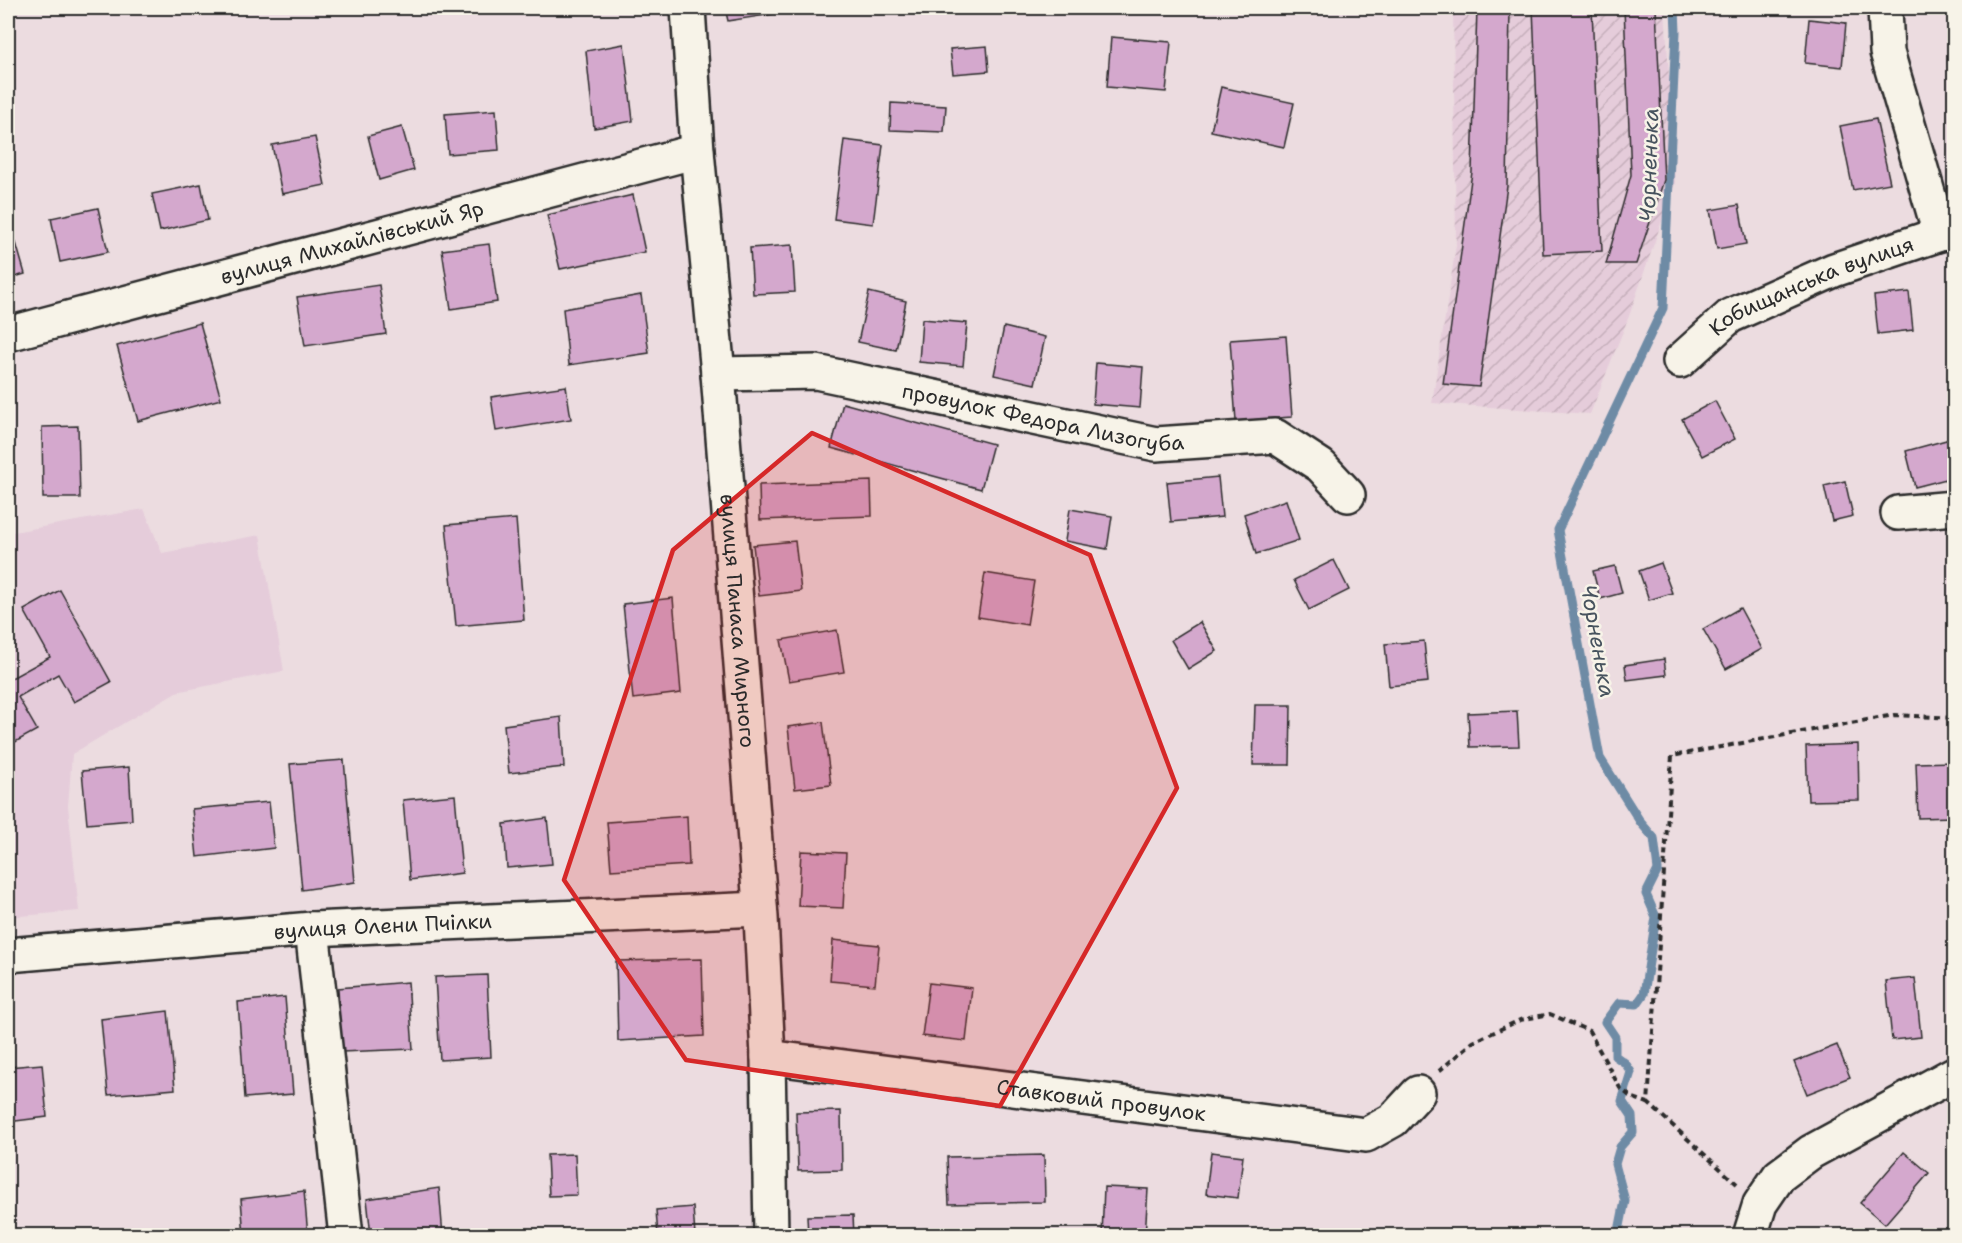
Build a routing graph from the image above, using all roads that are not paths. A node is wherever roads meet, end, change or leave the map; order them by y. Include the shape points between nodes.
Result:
1 (688, 8) edge
2 (1885, 8) edge
3 (697, 151) junction
4 (1947, 233) edge
5 (8, 334) edge
6 (1680, 360) dead end
7 (718, 374) junction
8 (1348, 495) dead end
9 (1954, 508) edge
10 (1898, 513) dead end
11 (760, 909) junction
12 (312, 929) junction
13 (8, 955) edge
14 (768, 1057) junction
15 (1954, 1074) edge
16 (1418, 1093) road end
17 (346, 1236) edge
18 (771, 1236) edge
19 (1749, 1236) edge

1 - 3 street, вулиця Панаса Мирного
2 - 4 street via 1887,52
3 - 5 street, вулиця Михайлівський Яр
3 - 7 street, вулиця Панаса Мирного
4 - 6 street, Кобищанська вулиця via 1834,270 1730,316
7 - 8 street, провулок Федора Лизогуба via 816,372 1156,444 1275,436 1321,466
7 - 11 street, вулиця Панаса Мирного
9 - 10 street
11 - 12 street, вулиця Олени Пчілки
11 - 14 street, вулиця Панаса Мирного
12 - 13 street, вулиця Олени Пчілки
12 - 17 street
14 - 16 street, Ставковий провулок via 1366,1135 1393,1120
14 - 18 street, вулиця Панаса Мирного
15 - 19 street via 1811,1152 1779,1176 1760,1204

